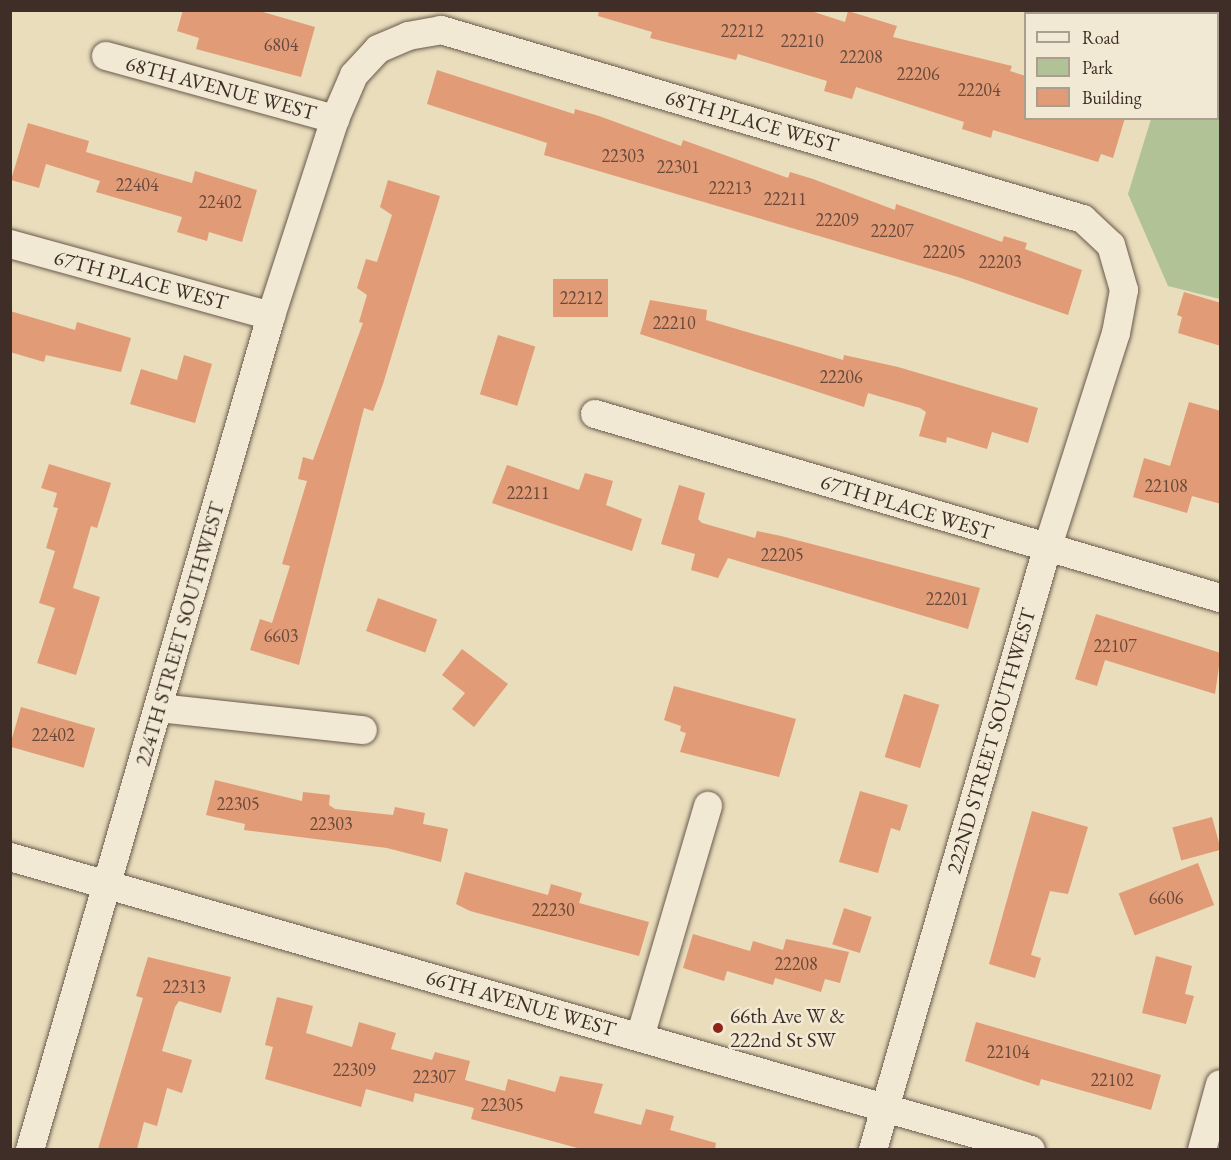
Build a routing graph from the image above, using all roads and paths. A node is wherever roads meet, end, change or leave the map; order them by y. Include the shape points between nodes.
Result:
1 (106, 56) dead end
2 (335, 119) junction
3 (10, 244) edge
4 (271, 316) junction
5 (1116, 333) joint
6 (595, 414) dead end
7 (1047, 549) junction
8 (1221, 598) edge
9 (159, 708) junction
10 (363, 730) dead end
11 (708, 806) dead end
12 (10, 857) edge
13 (106, 886) junction
14 (640, 1037) junction
15 (1221, 1084) edge
16 (886, 1106) junction
17 (30, 1149) edge
18 (873, 1149) edge
19 (1031, 1149) edge
20 (1202, 1149) edge

1 - 2 street, 68TH AVENUE WEST
2 - 4 street, 224TH STREET SOUTHWEST
2 - 5 street, 68TH PLACE WEST via 354,75 378,49 408,36 441,30 1083,219 1111,245 1124,290
3 - 4 street, 67TH PLACE WEST
4 - 9 street, 224TH STREET SOUTHWEST
5 - 7 street, 222ND STREET SOUTHWEST
6 - 7 street, 67TH PLACE WEST
7 - 8 street, 67TH PLACE WEST
7 - 16 street, 222ND STREET SOUTHWEST
9 - 10 street
9 - 13 street, 224TH STREET SOUTHWEST
11 - 14 street
12 - 13 street, 66TH AVENUE WEST
13 - 14 street, 66TH AVENUE WEST
13 - 17 street, 224TH STREET SOUTHWEST
14 - 16 street, 66TH AVENUE WEST
15 - 20 street
16 - 18 street, 222ND STREET SOUTHWEST
16 - 19 street, 66TH AVENUE WEST

